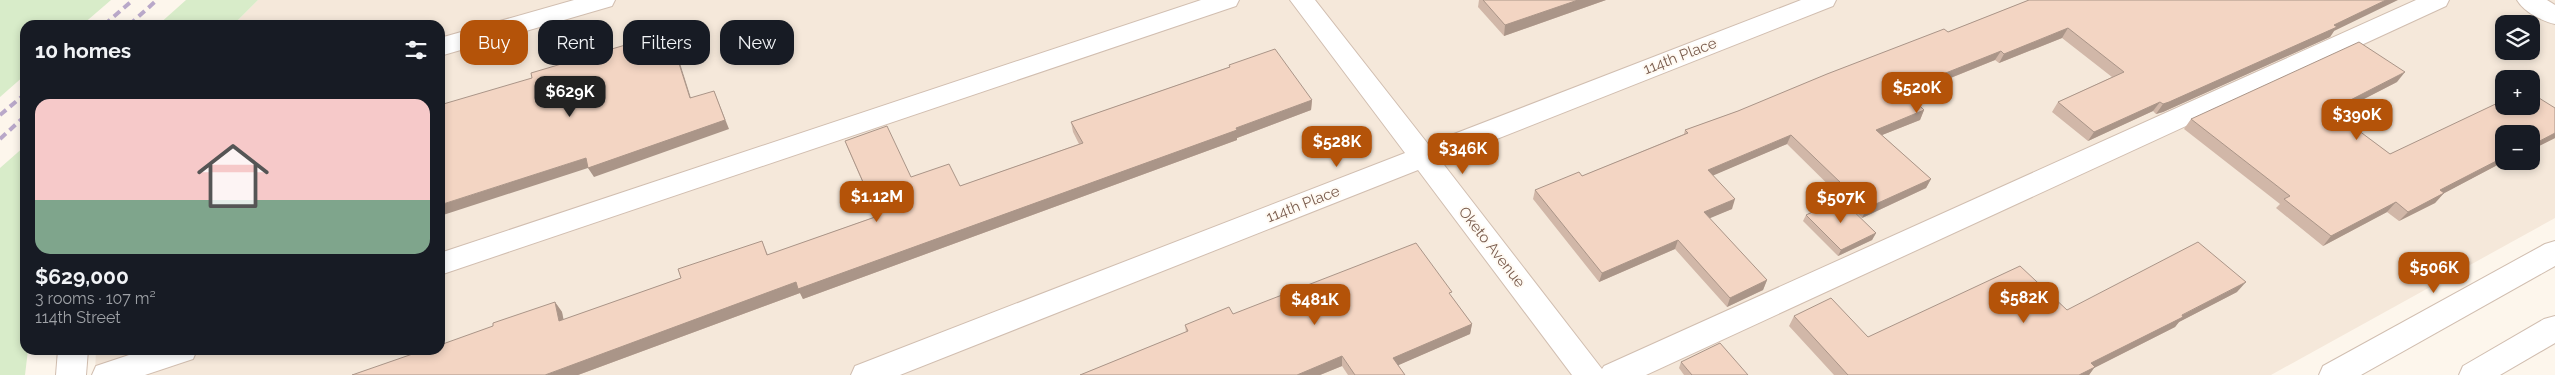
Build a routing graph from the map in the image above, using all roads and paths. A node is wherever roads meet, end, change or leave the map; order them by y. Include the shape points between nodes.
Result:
1 (603, 0) edge
2 (1228, 0) edge
3 (1302, 0) edge
4 (1824, 0) edge
5 (2437, 0) edge
6 (2529, 0) edge
7 (2555, 16) edge
8 (445, 46) edge
9 (1422, 157) junction
10 (2555, 252) edge
11 (445, 262) edge
12 (2555, 328) edge
13 (73, 355) edge
14 (167, 355) edge
15 (71, 375) edge
16 (107, 375) edge
17 (866, 375) edge
18 (1590, 375) edge
19 (1615, 375) edge
20 (2334, 375) edge
21 (2474, 375) edge

1 - 8 street
2 - 11 street
3 - 9 street, Oketo Avenue
4 - 9 street, 114th Place
5 - 19 street
6 - 7 street
9 - 17 street, 114th Place
9 - 18 street, Oketo Avenue
10 - 20 street
12 - 21 street
13 - 15 street
14 - 16 street

